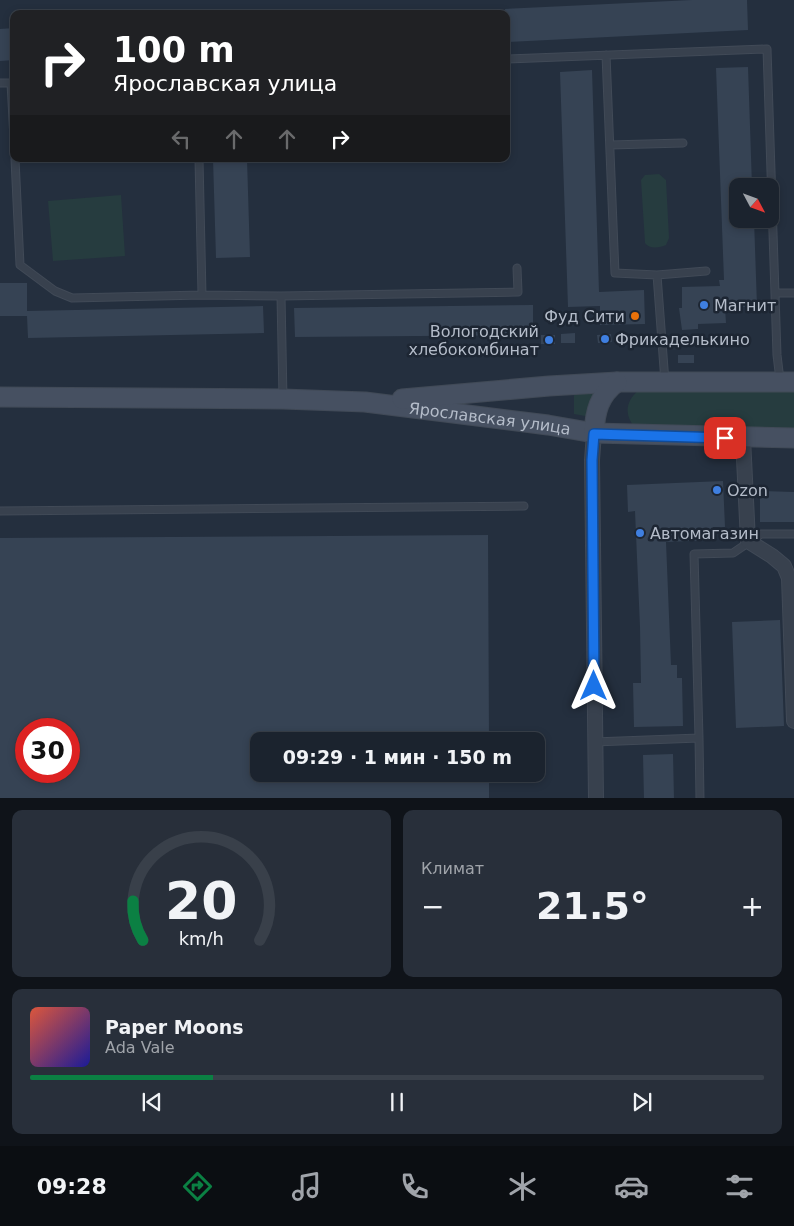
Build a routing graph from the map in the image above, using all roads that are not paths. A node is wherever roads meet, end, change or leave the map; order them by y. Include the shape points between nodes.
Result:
1 (606, 55) junction
2 (510, 59) edge
3 (683, 143) dead end
4 (610, 145) junction
5 (15, 162) edge
6 (199, 162) edge
7 (517, 268) dead end
8 (706, 271) dead end
9 (657, 275) junction
10 (775, 293) junction
11 (794, 293) edge
12 (202, 295) junction
13 (281, 296) junction
14 (617, 382) junction
15 (665, 382) junction
16 (787, 382) edge
17 (0, 397) edge
18 (282, 399) junction
19 (366, 402) junction
20 (594, 434) junction
21 (743, 438) junction
22 (794, 438) edge
23 (524, 506) dead end
24 (0, 511) edge
25 (794, 534) edge
26 (748, 541) junction
27 (793, 645) edge
28 (794, 721) edge
29 (699, 738) junction
30 (594, 742) junction
31 (596, 798) edge
32 (700, 798) edge

1 - 2 lane
1 - 4 lane
1 - 10 lane via 767,49
3 - 4 lane
4 - 9 lane via 616,274
5 - 12 lane via 20,266 72,298
6 - 12 lane
7 - 13 lane via 518,292
8 - 9 lane
9 - 15 lane
10 - 11 lane
10 - 16 lane via 777,355
12 - 13 lane
13 - 18 lane
14 - 15 street, Ярославская улица
14 - 19 street, Ярославская улица
14 - 20 street via 605,392 598,404
15 - 16 street, Ярославская улица
17 - 18 street, Ярославская улица
18 - 19 street, Ярославская улица
19 - 20 street, Ярославская улица via 548,425
20 - 21 street, Ярославская улица
20 - 30 street
21 - 22 street, Ярославская улица
21 - 26 street
23 - 24 lane
25 - 26 lane via 761,534
26 - 27 street via 784,566 789,578
26 - 29 lane via 733,553 694,554
27 - 28 street
29 - 30 lane
29 - 32 lane
30 - 31 street

